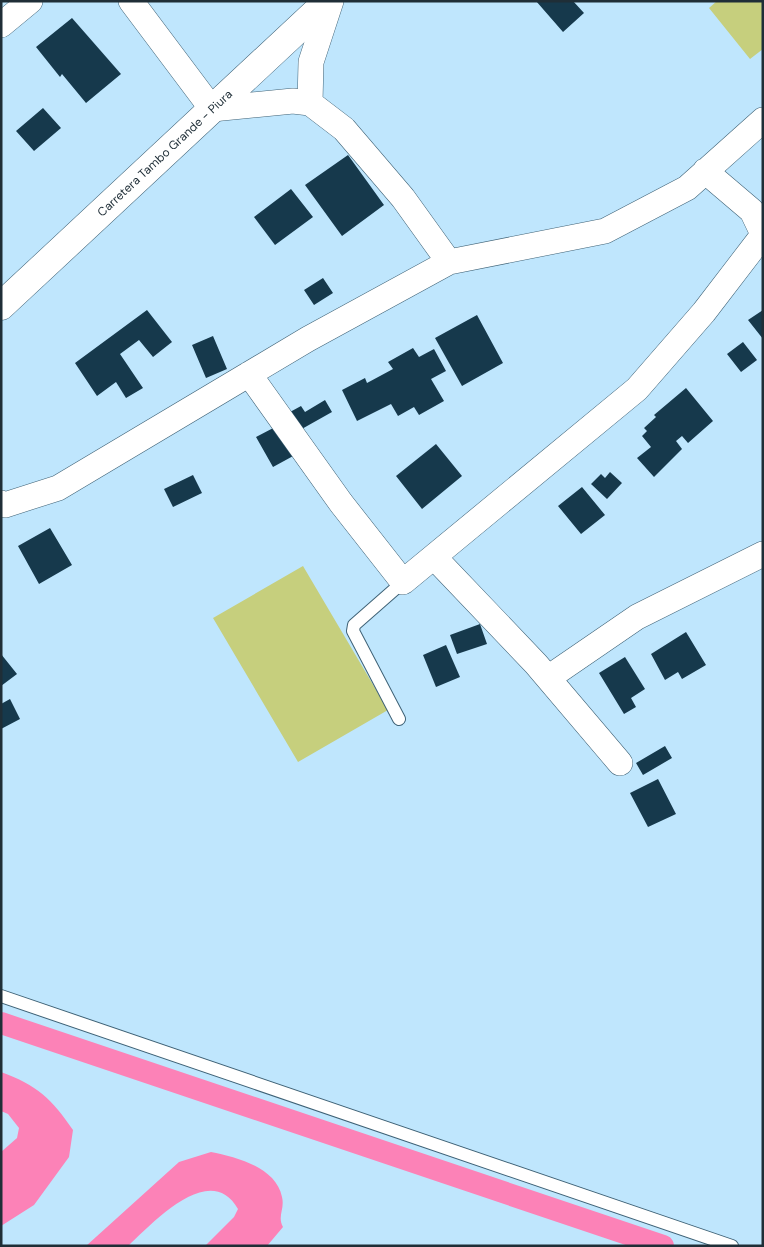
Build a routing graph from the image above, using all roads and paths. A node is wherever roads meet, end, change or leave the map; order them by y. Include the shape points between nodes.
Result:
1 (30, 1) edge
2 (131, 1) edge
3 (330, 1) edge
4 (1, 25) edge
5 (310, 103) junction
6 (212, 109) junction
7 (763, 120) edge
8 (705, 172) junction
9 (763, 235) edge
10 (449, 262) junction
11 (1, 306) edge
12 (249, 374) junction
13 (1, 503) edge
14 (763, 554) edge
15 (434, 556) junction
16 (403, 582) junction
17 (548, 678) junction
18 (399, 719) dead end
19 (620, 764) dead end
20 (1, 996) edge
21 (732, 1246) edge

1 - 4 street
2 - 6 street
3 - 5 street via 311,62
3 - 6 main road, Carretera Tambo Grande - Piura
5 - 6 street via 293,101
5 - 10 street via 350,136 403,198
6 - 11 main road, Carretera Tambo Grande - Piura
7 - 8 street
8 - 9 street via 752,211
8 - 10 street via 687,188 606,231
9 - 15 street via 704,312 637,389
10 - 12 street
12 - 13 street via 58,488 5,505
12 - 16 street via 341,503
14 - 17 street via 637,617
15 - 16 street
15 - 17 street
16 - 18 lane via 354,625 353,631
17 - 19 street
20 - 21 lane

